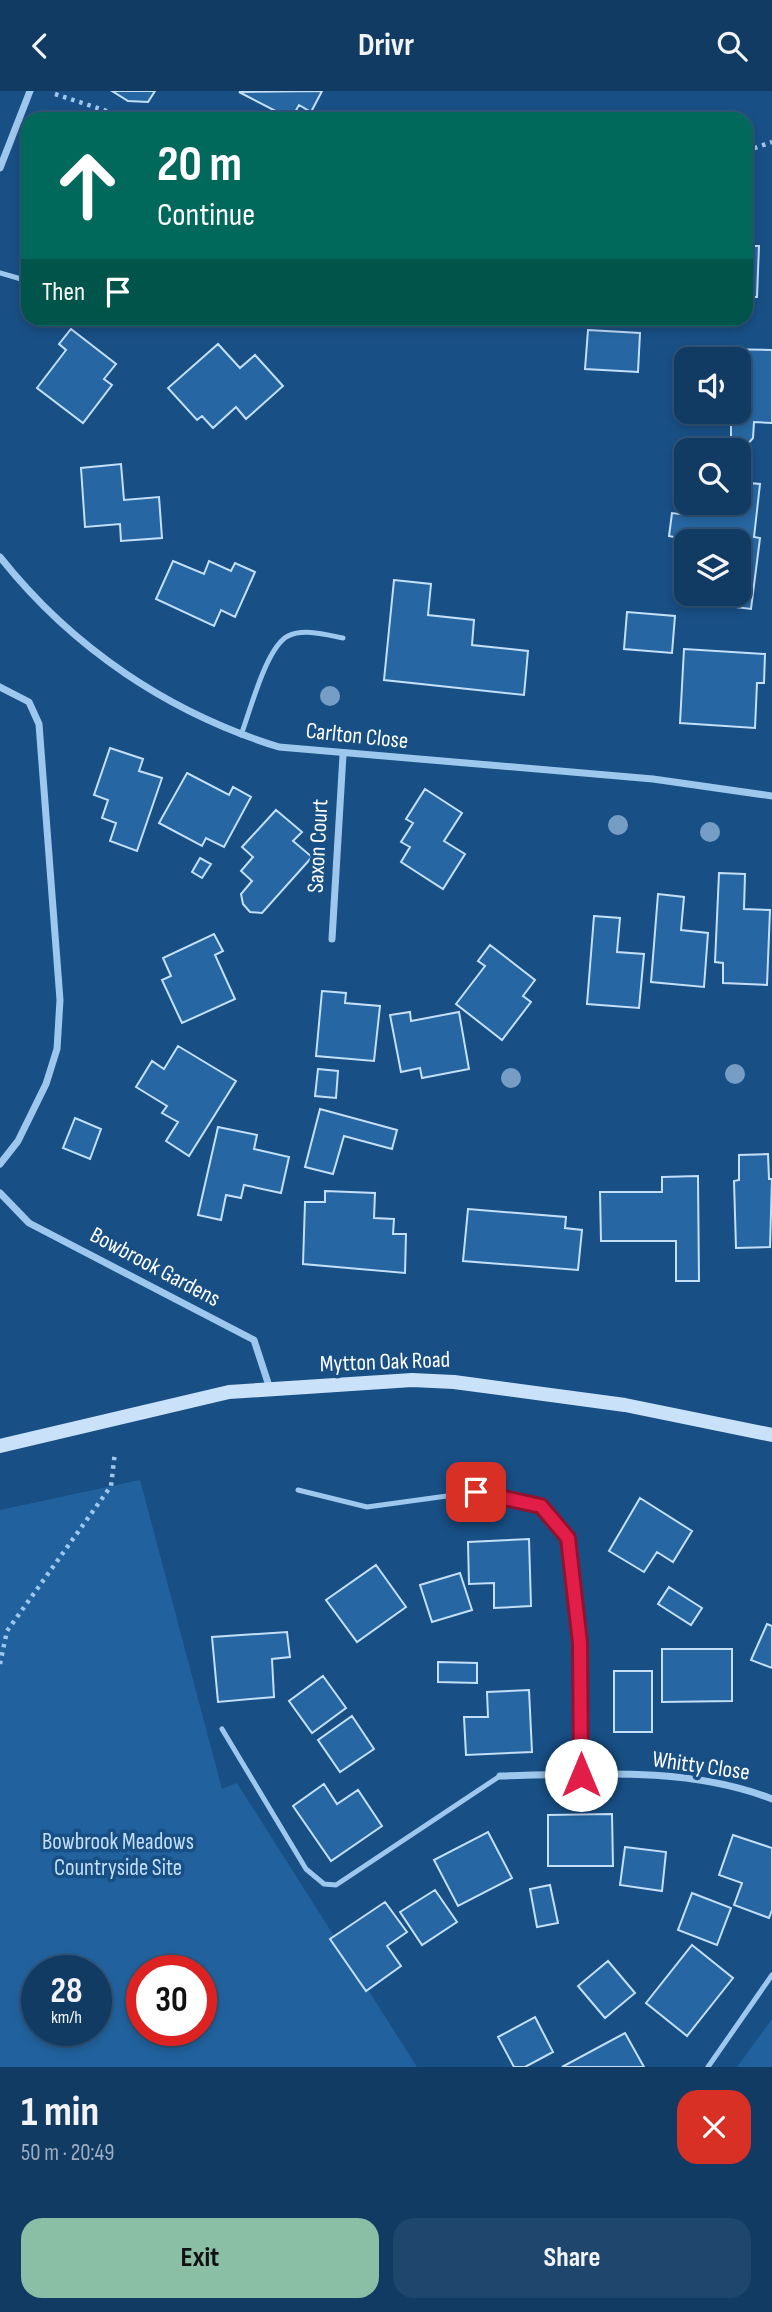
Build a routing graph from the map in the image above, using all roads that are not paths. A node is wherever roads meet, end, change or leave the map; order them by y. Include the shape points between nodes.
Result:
1 (30, 91) edge
2 (22, 112) edge
3 (21, 114) edge
4 (0, 168) edge
5 (0, 273) edge
6 (21, 279) edge
7 (0, 557) edge
8 (343, 638) dead end
9 (0, 687) edge
10 (241, 735) junction
11 (343, 755) junction
12 (772, 796) edge
13 (332, 939) dead end
14 (0, 1164) edge
15 (0, 1193) edge
16 (270, 1389) junction
17 (772, 1436) edge
18 (0, 1446) edge
19 (298, 1490) dead end
20 (580, 1643) joint
21 (222, 1729) dead end
22 (581, 1775) junction
23 (500, 1776) joint
24 (772, 1799) edge
25 (772, 1975) edge
26 (708, 2067) edge

1 - 2 street
3 - 4 street
5 - 6 lane
7 - 10 street, Carlton Close via 28,592 112,667 163,698
8 - 10 lane via 302,633 279,643
9 - 14 street via 29,702 39,724 60,1000 57,1049 46,1084 18,1140
10 - 11 street, Carlton Close via 279,747
11 - 12 street, Carlton Close via 653,779
11 - 13 street, Saxon Court
15 - 16 street, Bowbrook Gardens via 29,1223 254,1340
16 - 17 main road, Mytton Oak Road via 412,1380 454,1382 625,1405
16 - 18 main road, Mytton Oak Road via 229,1392
19 - 20 lane via 367,1507 476,1492 541,1506 568,1538
20 - 22 street
21 - 23 lane via 306,1869 324,1884 336,1885
22 - 23 street, Whitty Close
22 - 24 street, Whitty Close via 674,1779
25 - 26 lane

